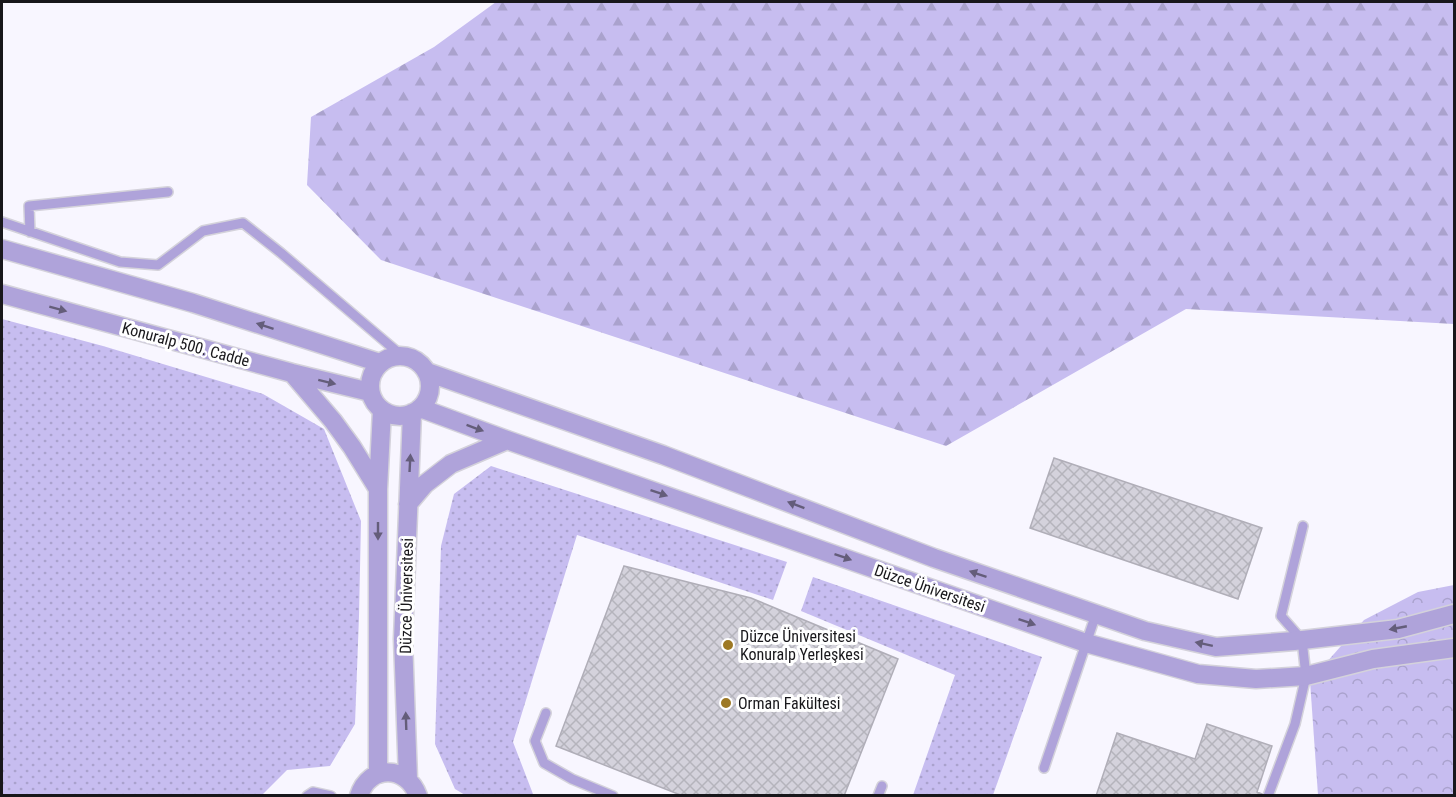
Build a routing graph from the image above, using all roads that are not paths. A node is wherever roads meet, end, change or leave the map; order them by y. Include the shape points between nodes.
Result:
1 (168, 192) dead end
2 (2, 222) edge
3 (30, 232) junction
4 (2, 249) edge
5 (2, 294) edge
6 (400, 355) junction
7 (380, 363) junction
8 (427, 372) junction
9 (292, 373) junction
10 (370, 392) junction
11 (382, 410) junction
12 (416, 410) junction
13 (507, 440) junction
14 (378, 489) junction
15 (408, 504) junction
16 (1303, 526) dead end
17 (1455, 614) edge
18 (1096, 615) junction
19 (1302, 640) junction
20 (1086, 643) junction
21 (1455, 648) edge
22 (1306, 676) junction
23 (546, 713) dead end
24 (1044, 768) dead end
25 (378, 774) junction
26 (408, 779) junction
27 (307, 795) edge
28 (331, 795) edge
29 (359, 795) edge
30 (418, 795) edge
31 (614, 795) edge
32 (1268, 795) edge

1 - 3 lane via 29,206
2 - 3 lane
3 - 6 lane via 120,262 158,265 203,231 243,223
7 -> 4 street via 194,303
5 -> 9 street, Konuralp 500. Cadde
6 - 7 street
6 - 8 street via 420,363
7 - 10 street via 373,371
8 - 12 street, Düzce Üniversitesi via 429,391
18 -> 8 street
9 -> 10 street, Konuralp 500. Cadde
9 - 14 street via 333,421
10 - 11 street
11 - 12 street, Düzce Üniversitesi via 402,415
11 - 14 street, Düzce Üniversitesi
12 -> 13 street, Düzce Üniversitesi
15 -> 12 street, Düzce Üniversitesi
13 - 15 street via 451,464 425,484
13 -> 20 street, Düzce Üniversitesi
14 -> 25 street, Düzce Üniversitesi
26 -> 15 street, Düzce Üniversitesi via 403,639
16 - 19 lane via 1281,616
17 -> 19 street via 1398,629
19 -> 18 street via 1216,647 1145,632
18 - 20 lane
19 - 22 lane
20 - 22 street, Düzce Üniversitesi via 1198,674 1256,679
20 - 24 lane
21 - 22 street, Düzce Üniversitesi via 1373,659
22 - 32 lane via 1296,724
23 - 31 lane via 536,741 544,763
25 - 26 street via 389,772
25 - 29 street via 364,784
26 - 30 street
27 - 28 lane

